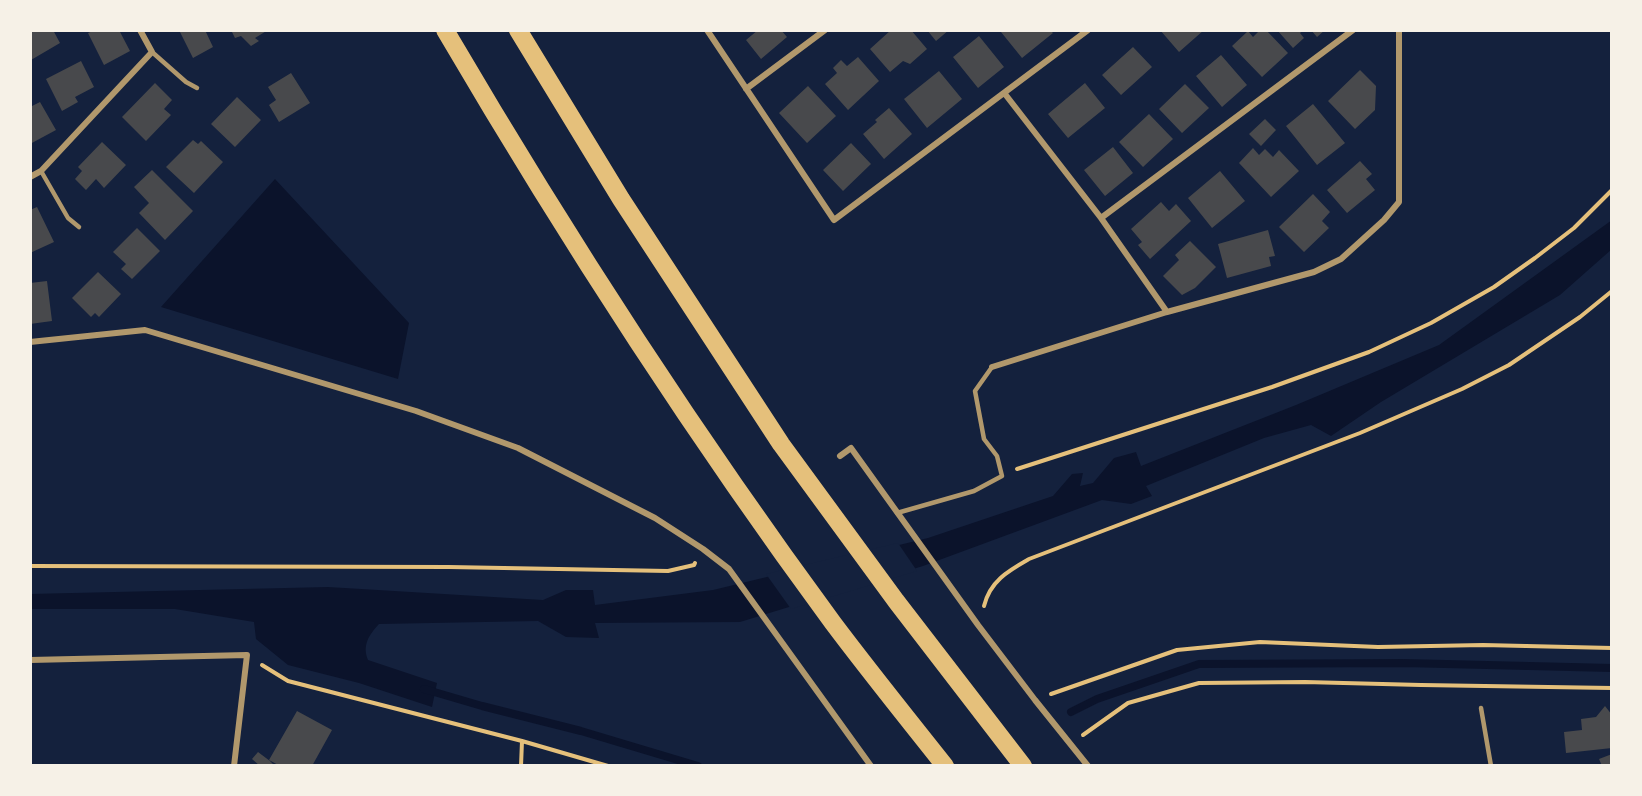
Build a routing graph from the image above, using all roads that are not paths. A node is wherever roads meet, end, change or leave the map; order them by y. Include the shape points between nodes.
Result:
1 (140, 30) edge
2 (445, 30) edge
3 (518, 30) edge
4 (707, 30) edge
5 (825, 30) edge
6 (1088, 30) edge
7 (1353, 30) edge
8 (1399, 30) edge
9 (152, 52) junction
10 (197, 88) dead end
11 (746, 89) junction
12 (1005, 93) junction
13 (41, 171) junction
14 (30, 177) edge
15 (1101, 218) junction
16 (79, 227) dead end
17 (1167, 312) junction
18 (30, 342) edge
19 (992, 367) joint
20 (840, 456) dead end
21 (897, 513) junction
22 (30, 660) edge
23 (1480, 708) dead end
24 (234, 766) edge
25 (871, 766) edge
26 (945, 766) edge
27 (1023, 766) edge
28 (1088, 766) edge
29 (1491, 766) edge

1 - 9 street
2 - 26 highway via 646,354 833,624
3 - 27 highway via 621,199 768,425
4 - 11 street
5 - 11 street
6 - 12 street
7 - 15 street
8 - 17 street via 1400,184 1399,202 1389,215 1341,259 1314,272
9 - 10 lane
9 - 13 street
11 - 12 street via 834,220
12 - 15 street
13 - 14 street
13 - 16 lane via 68,218
15 - 17 street
17 - 19 street
18 - 25 street via 145,330 416,411 519,448 655,518 729,569
19 - 21 lane via 975,391 984,439 997,456 1002,476 974,490
20 - 21 street via 851,448
21 - 28 street
22 - 24 street via 247,655
23 - 29 lane

